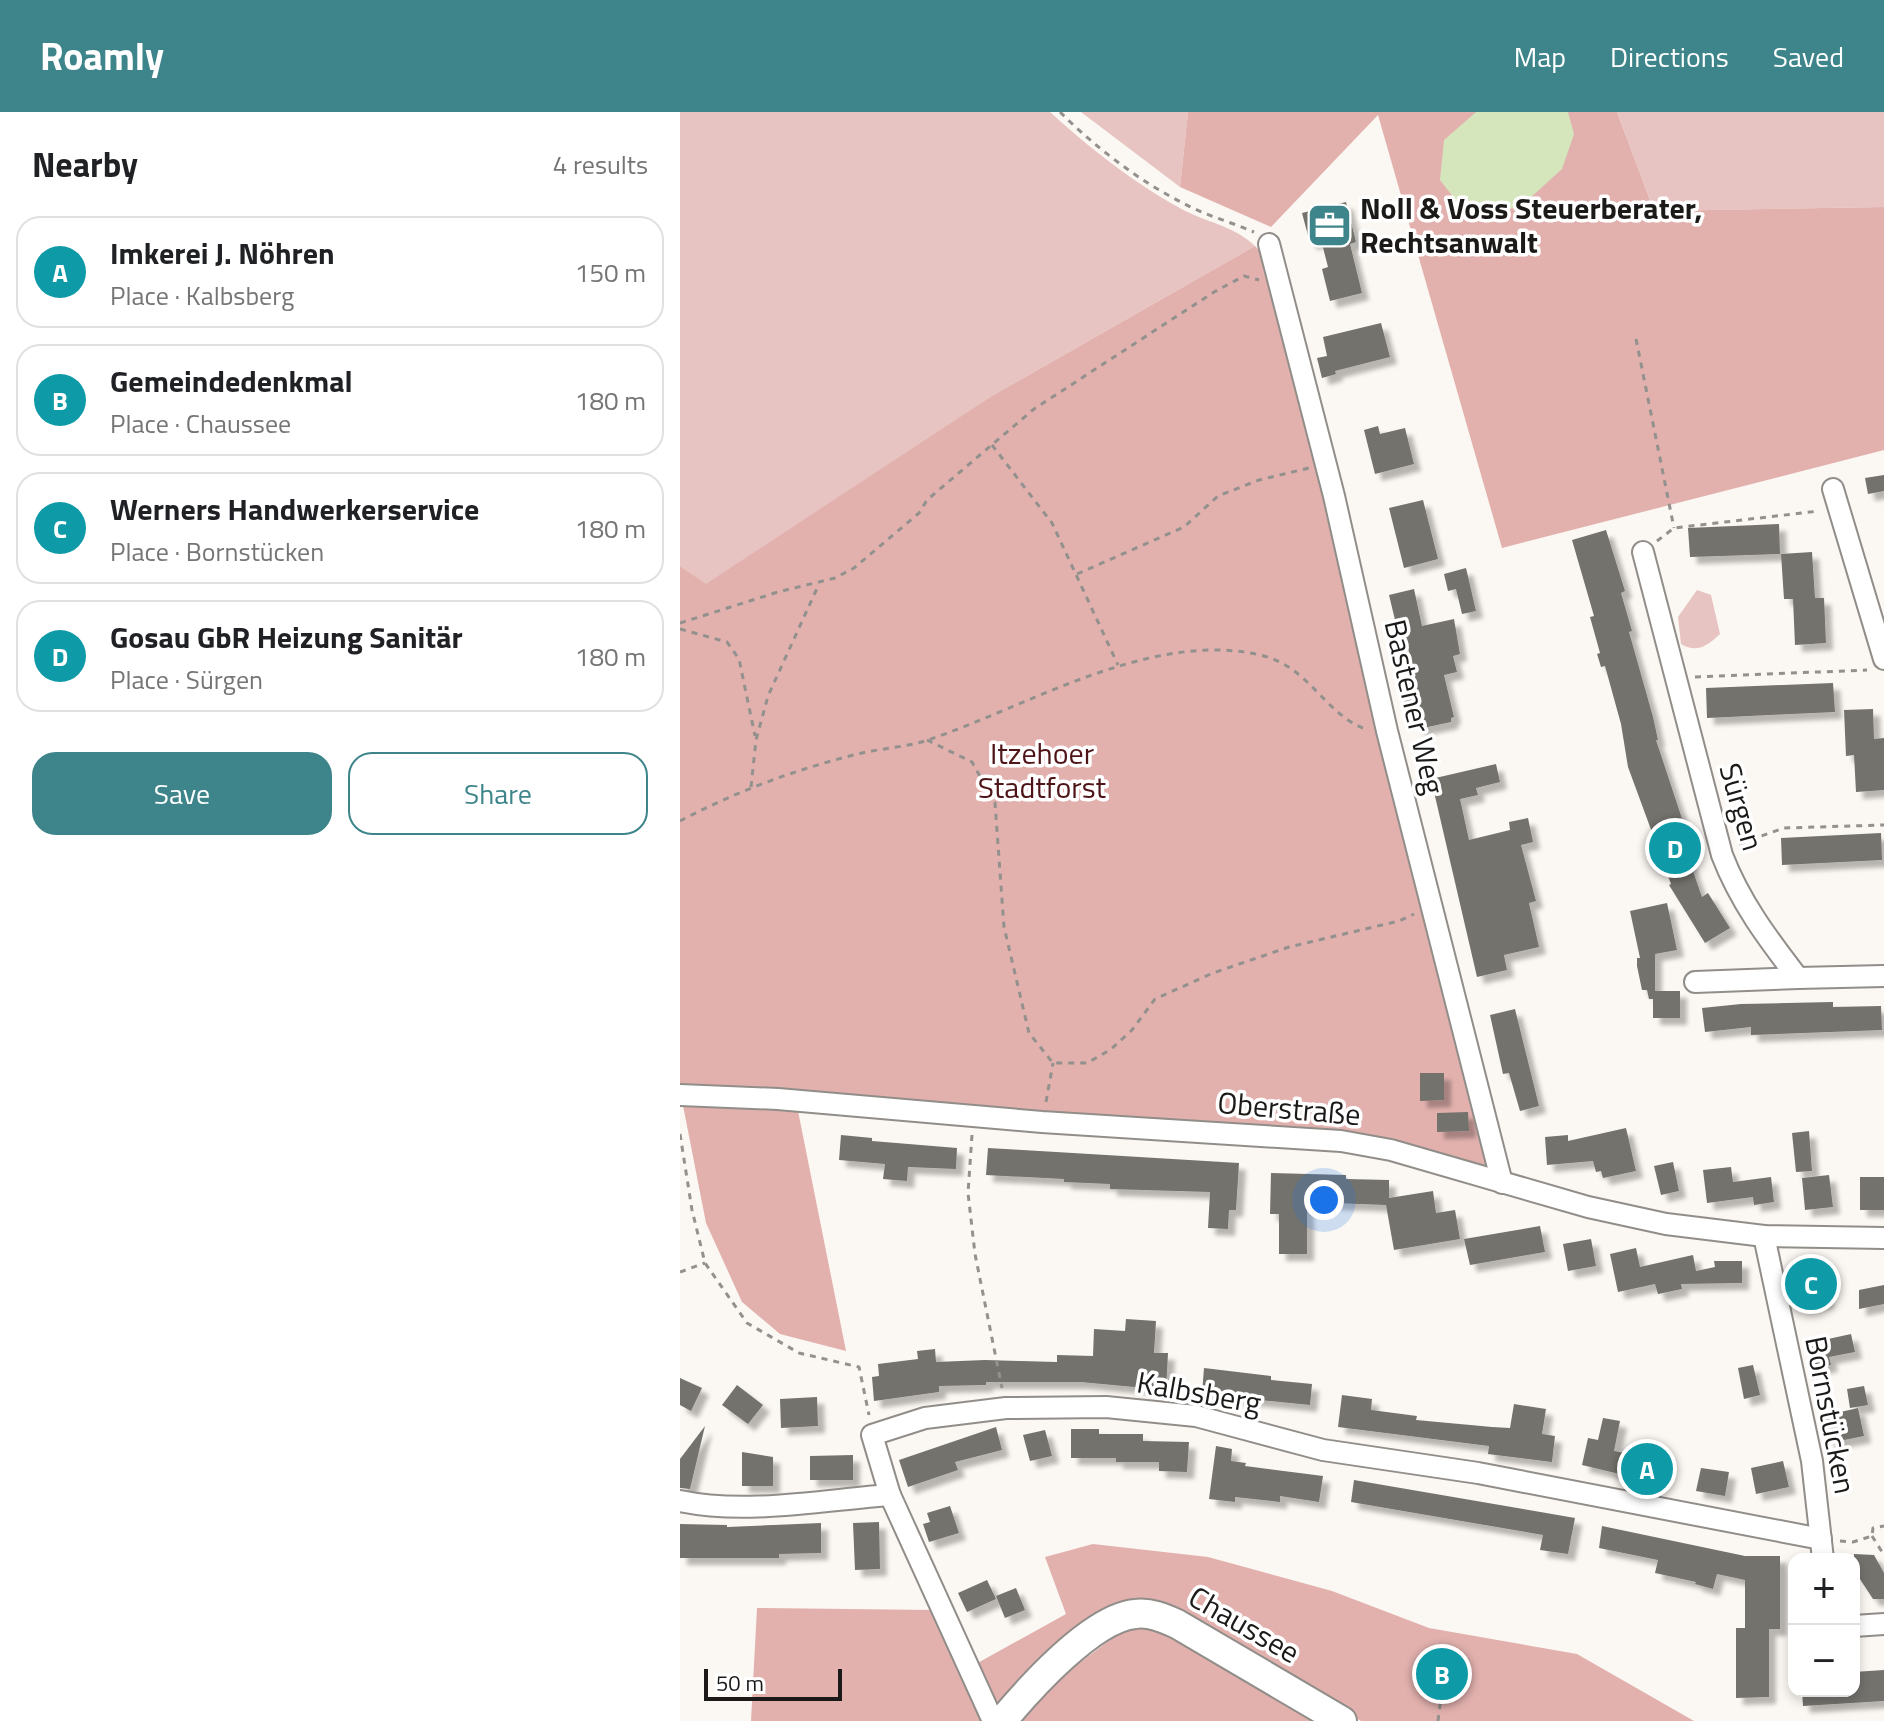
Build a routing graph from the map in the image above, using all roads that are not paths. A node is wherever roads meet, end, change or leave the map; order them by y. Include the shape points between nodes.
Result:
1 (1269, 244) road end
2 (1836, 499) road end
3 (1643, 552) road end
4 (1876, 664) edge
5 (1884, 976) edge
6 (1798, 978) junction
7 (1695, 982) dead end
8 (680, 1095) edge
9 (1502, 1183) junction
10 (1764, 1236) junction
11 (1884, 1238) edge
12 (890, 1495) junction
13 (680, 1501) edge
14 (1822, 1549) edge
15 (1884, 1624) edge
16 (1860, 1626) edge
17 (993, 1721) edge
18 (1002, 1721) edge
19 (1342, 1721) edge

1 - 9 street, Bastener Weg
2 - 4 street
3 - 6 street, Sürgen via 1721,851 1743,902
5 - 6 street
6 - 7 street
8 - 9 street, Oberstraße via 1341,1141
9 - 10 street, Oberstraße via 1632,1217
10 - 11 street, Oberstraße
10 - 14 street, Bornstücken via 1812,1461
12 - 13 street via 737,1507
12 - 14 street, Kalbsberg via 872,1435 925,1418 1006,1408 1106,1407 1196,1416 1323,1450 1478,1473
12 - 17 street
15 - 16 street
18 - 19 street, Chaussee via 1075,1646 1134,1614 1177,1624

